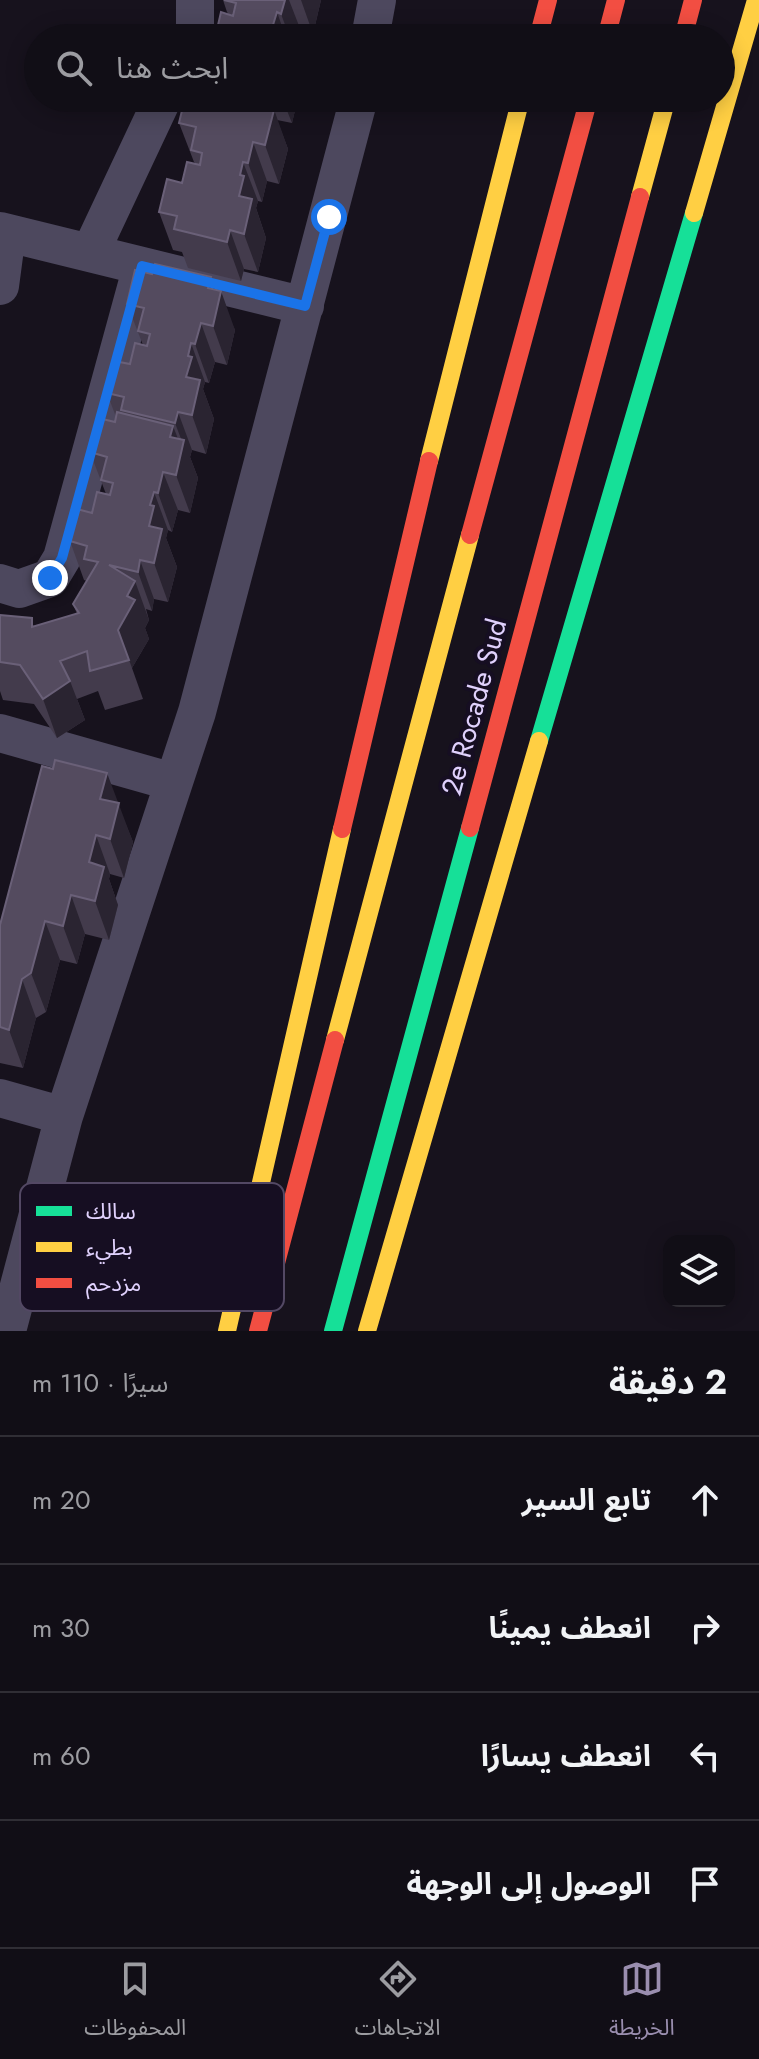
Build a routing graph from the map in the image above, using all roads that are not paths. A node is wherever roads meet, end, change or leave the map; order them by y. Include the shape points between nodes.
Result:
1 (195, 0) edge
2 (377, 0) edge
3 (548, 0) edge
4 (616, 0) edge
5 (693, 0) edge
6 (756, 0) edge
7 (195, 24) edge
8 (373, 24) edge
9 (542, 24) edge
10 (610, 24) edge
11 (687, 24) edge
12 (735, 72) edge
13 (156, 112) edge
14 (355, 112) edge
15 (517, 112) edge
16 (585, 112) edge
17 (663, 112) edge
18 (723, 112) edge
19 (3, 232) edge
20 (90, 253) junction
21 (142, 266) junction
22 (0, 286) edge
23 (305, 306) junction
24 (0, 583) edge
25 (0, 733) edge
26 (173, 782) junction
27 (0, 1098) edge
28 (64, 1116) junction
29 (46, 1183) edge
30 (261, 1183) edge
31 (284, 1232) edge
32 (20, 1282) edge
33 (232, 1311) edge
34 (263, 1311) edge
35 (7, 1331) edge
36 (227, 1331) edge
37 (258, 1331) edge
38 (333, 1331) edge
39 (367, 1331) edge

1 - 7 street
2 - 8 street
3 - 9 highway
4 - 10 highway
5 - 11 highway
6 - 12 highway
13 - 20 street
14 - 23 street
15 - 30 highway via 446,390
16 - 31 highway, 2e Rocade Sud
17 - 38 highway, 2e Rocade Sud
18 - 39 highway
19 - 20 street
19 - 22 street
20 - 21 street
21 - 23 street
21 - 24 street via 62,558 50,578 19,589
23 - 26 street via 197,712
25 - 26 street
26 - 28 street
27 - 28 street
28 - 29 street
32 - 35 street
33 - 36 highway
34 - 37 highway, 2e Rocade Sud

